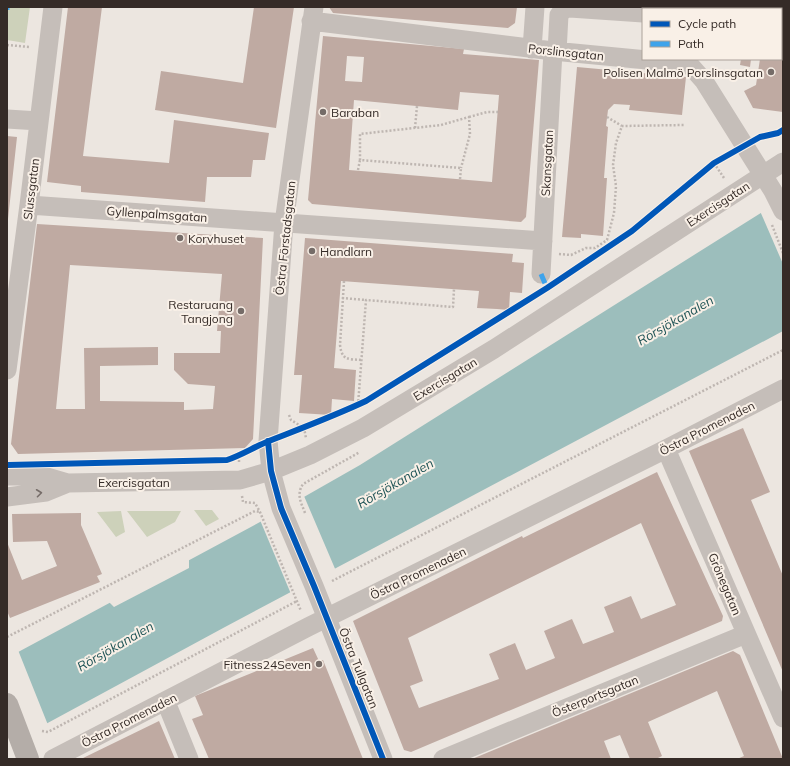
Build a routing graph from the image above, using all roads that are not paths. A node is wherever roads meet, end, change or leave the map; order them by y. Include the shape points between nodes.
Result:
1 (53, 7) edge
2 (535, 7) edge
3 (642, 13) edge
4 (312, 14) edge
5 (532, 48) junction
6 (555, 51) junction
7 (642, 58) edge
8 (668, 60) edge
9 (680, 61) edge
10 (7, 119) edge
11 (39, 121) junction
12 (783, 162) edge
13 (763, 175) junction
14 (29, 205) junction
15 (777, 210) edge
16 (284, 223) junction
17 (543, 246) junction
18 (541, 274) dead end
19 (9, 337) edge
20 (7, 370) edge
21 (783, 389) edge
22 (666, 449) junction
23 (271, 471) junction
24 (7, 476) edge
25 (68, 483) junction
26 (7, 497) edge
27 (327, 618) junction
28 (746, 634) junction
29 (166, 702) junction
30 (7, 704) edge
31 (783, 718) edge
32 (25, 752) edge
33 (53, 759) edge
34 (189, 759) edge
35 (383, 759) edge
36 (443, 759) edge

1 - 11 street, Slussgatan
2 - 5 street
3 - 6 street, Skansgatan via 564,9 559,15
4 - 5 street, Porslinsgatan
4 - 16 street, Östra Förstadsgatan
5 - 6 street, Porslinsgatan
6 - 7 street, Porslinsgatan
6 - 17 street, Skansgatan
8 - 9 street, Porslinsgatan
9 - 13 street, Porslinsgatan via 689,64 704,81
10 - 11 street
11 - 14 street, Slussgatan
12 - 13 street, Exercisgatan
13 - 15 street, Porslinsgatan
13 - 23 street, Exercisgatan via 539,321 410,401 310,455
14 - 16 street, Gyllenpalmsgatan
14 - 19 street, Slussgatan
16 - 17 street, Gyllenpalmsgatan
16 - 23 street, Östra Förstadsgatan via 268,441
17 - 18 street, Skansgatan
19 - 20 street, Slussgatan
21 - 22 street, Östra Promenaden
22 - 27 street, Östra Promenaden
22 - 28 street, Grönegatan
23 - 25 street, Exercisgatan via 240,480
23 - 27 street, Östra Tullgatan via 281,508
24 - 25 street, Exercisgatan via 44,476
26 -> 25 street, Exercisgatan via 46,492
27 - 29 street, Östra Promenaden
27 - 35 street, Östra Tullgatan
28 - 31 street, Grönegatan
28 - 36 street, Österportsgatan
29 - 33 street, Östra Promenaden
29 - 34 street
30 - 32 main road

